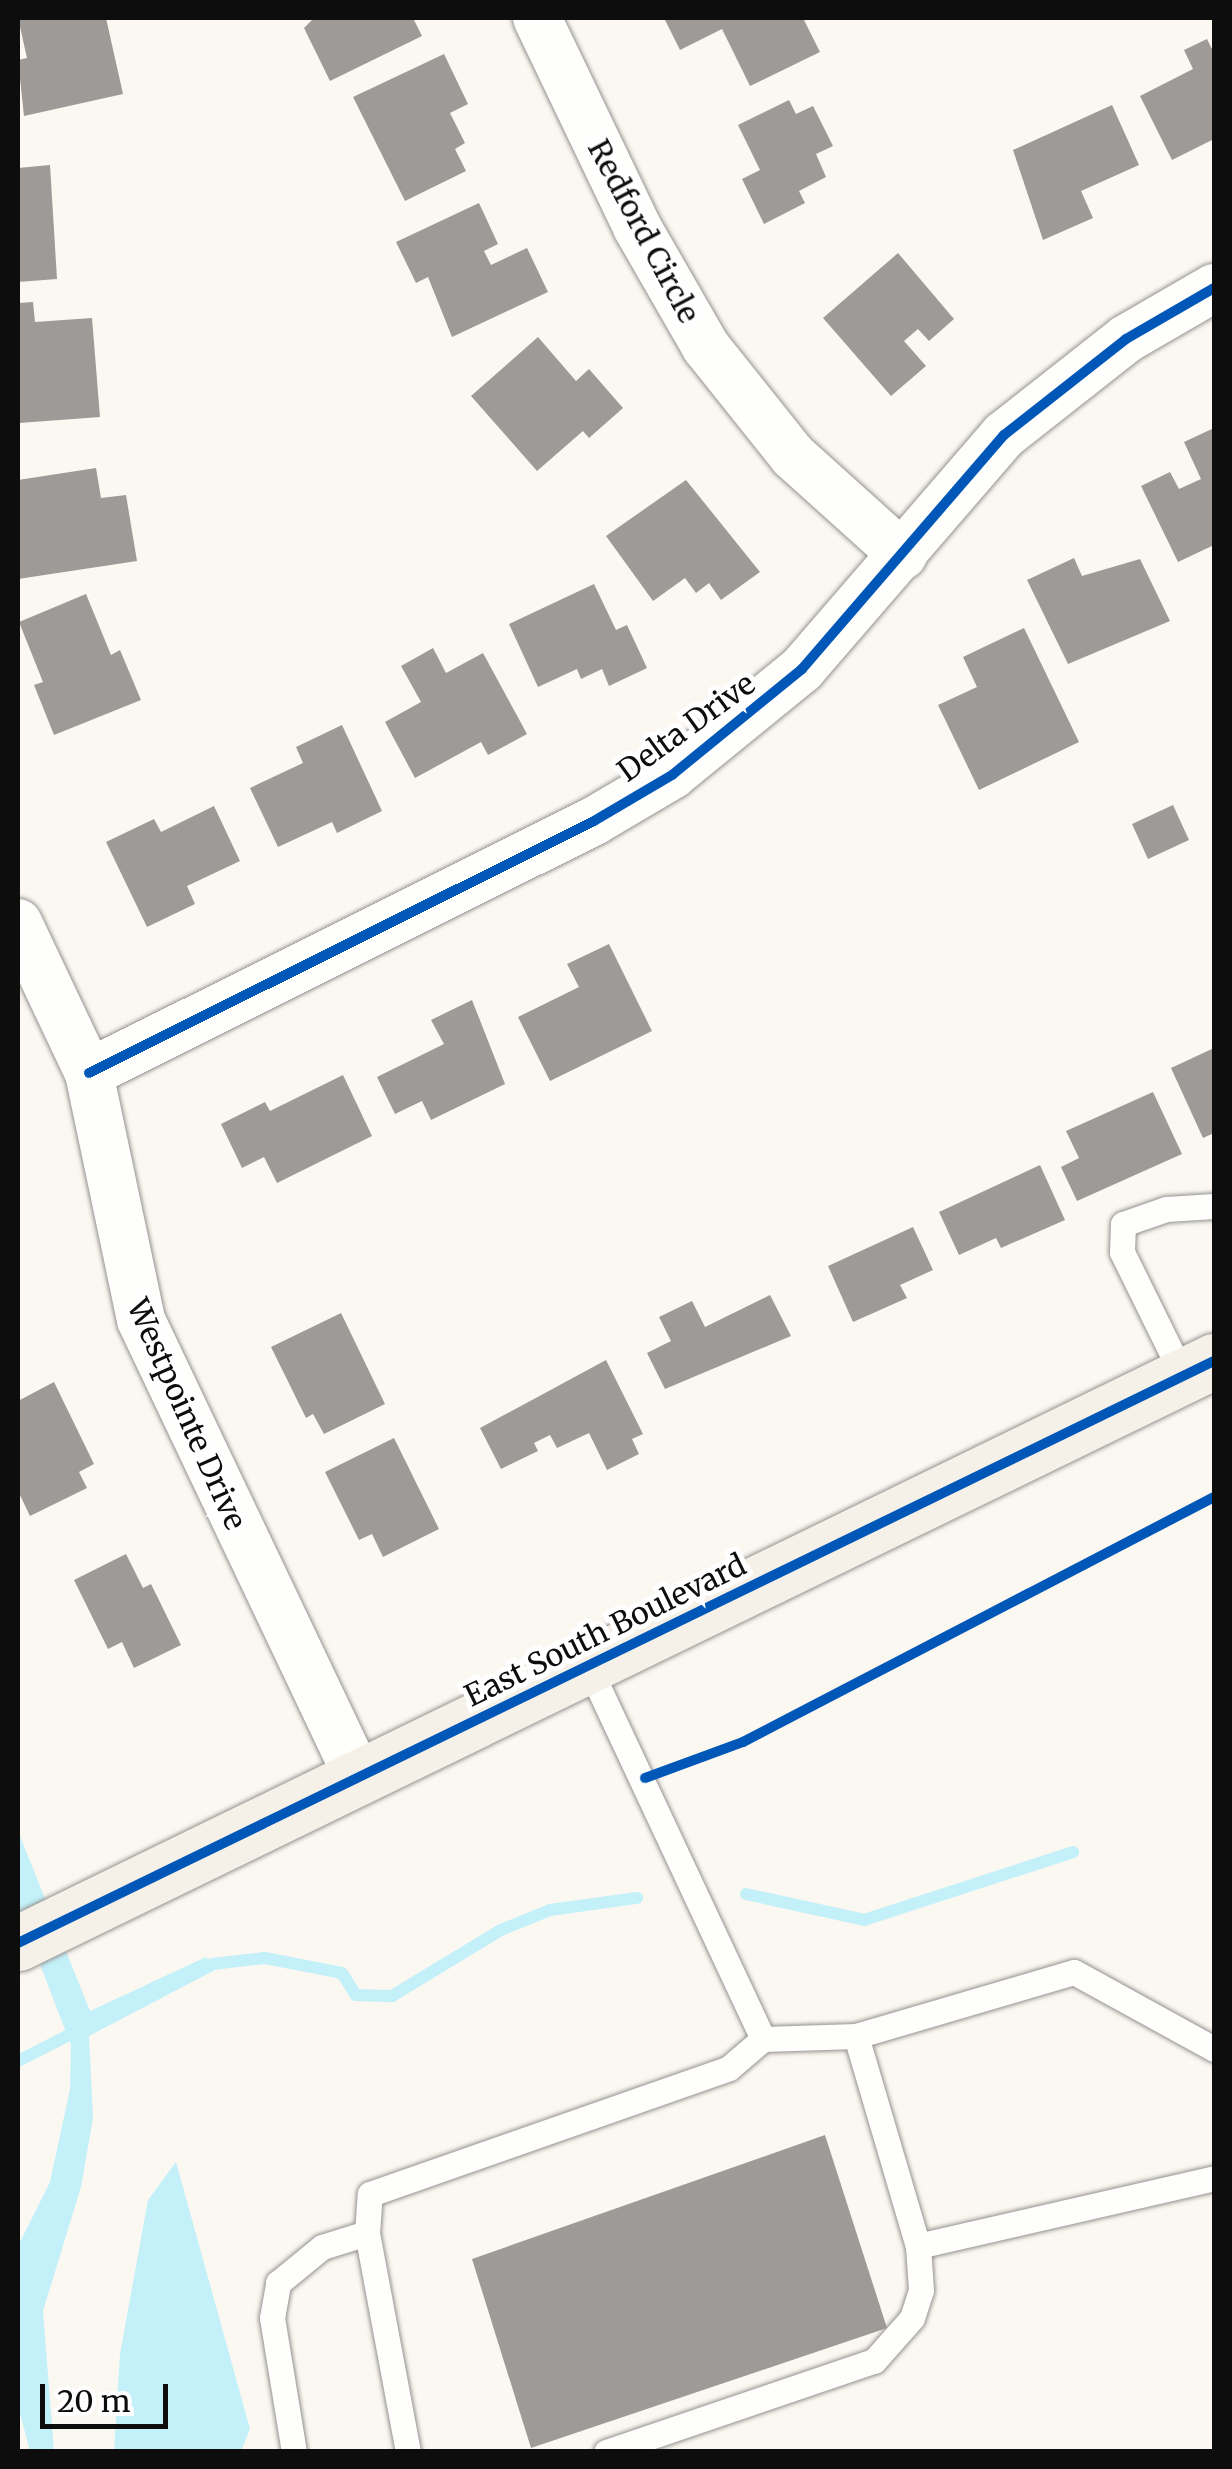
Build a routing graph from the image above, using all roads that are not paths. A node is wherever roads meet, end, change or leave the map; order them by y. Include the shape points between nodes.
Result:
1 (537, 18) edge
2 (1214, 288) edge
3 (903, 554) junction
4 (18, 924) edge
5 (89, 1073) junction
6 (1214, 1208) edge
7 (1199, 1368) edge
8 (588, 1665) junction
9 (359, 1779) junction
10 (18, 1943) edge
11 (856, 2036) junction
12 (763, 2039) junction
13 (1214, 2049) edge
14 (1214, 2178) edge
15 (367, 2233) junction
16 (918, 2246) junction
17 (294, 2452) edge
18 (408, 2452) edge
19 (606, 2452) edge

1 - 3 street, Redford Circle via 696,332 794,456
2 - 3 street, Delta Drive via 1114,347 1004,435
3 - 5 street, Delta Drive via 802,669 672,774 576,830
4 - 5 street, Westpointe Drive
5 - 9 street, Westpointe Drive via 141,1320
6 - 7 lane via 1166,1209 1124,1224 1122,1252
7 - 8 street, East South Boulevard
8 - 9 street, East South Boulevard
8 - 12 lane
9 - 10 street, East South Boulevard
11 - 12 lane
11 - 13 lane via 1074,1972
11 - 16 lane
12 - 15 lane via 729,2068 370,2194
14 - 16 lane
15 - 17 lane via 322,2247 278,2284 272,2318
15 - 18 lane
16 - 19 lane via 921,2290 912,2318 874,2361

